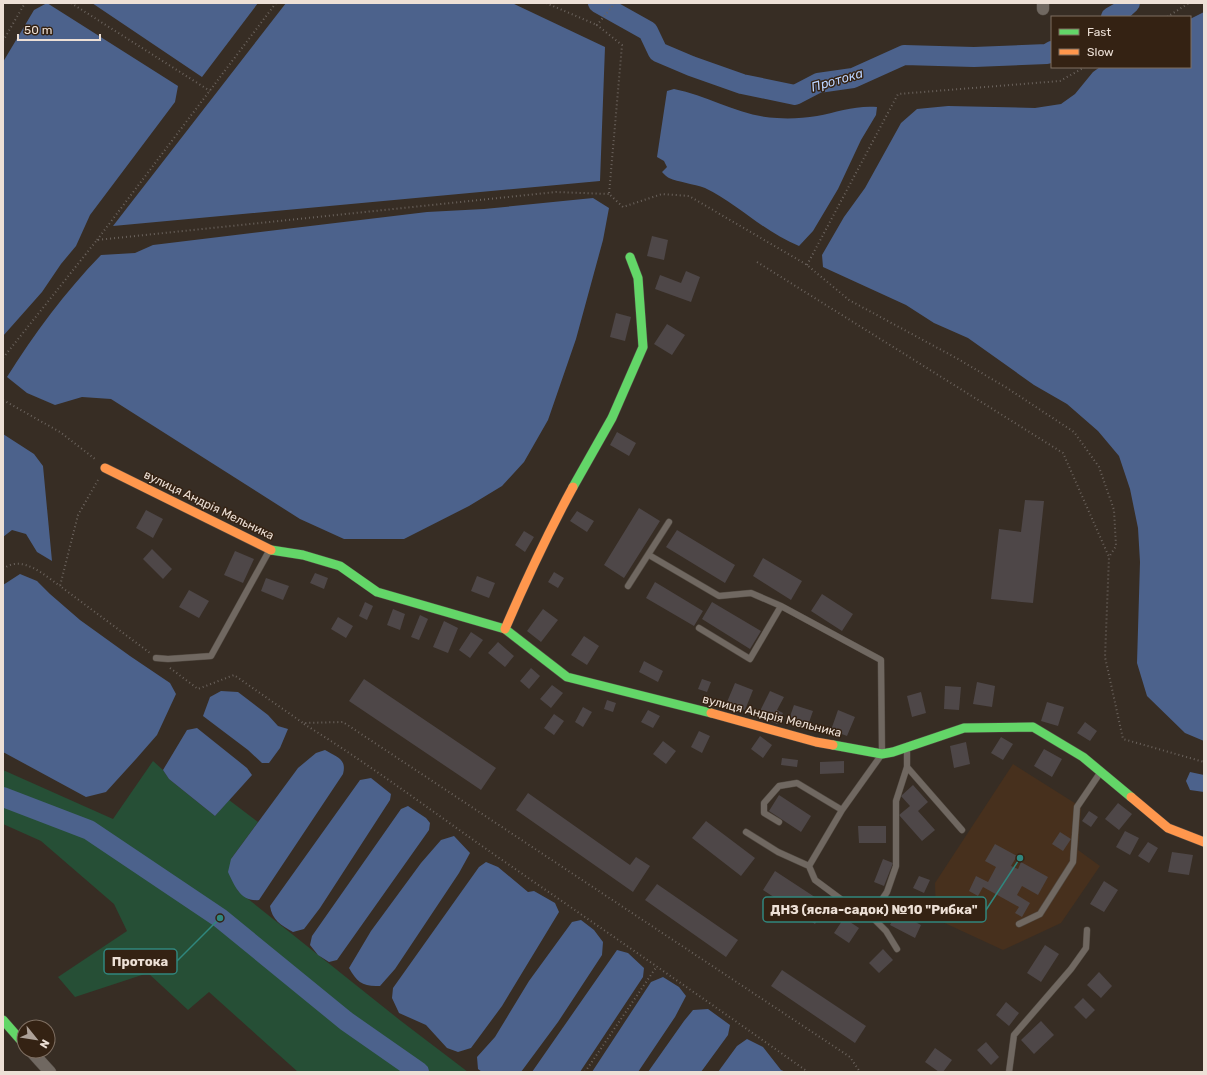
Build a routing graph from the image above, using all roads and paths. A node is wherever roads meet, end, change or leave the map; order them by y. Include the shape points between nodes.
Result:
1 (25, 3) edge
2 (71, 3) edge
3 (276, 3) edge
4 (546, 3) edge
5 (615, 3) edge
6 (1189, 3) edge
7 (1169, 16) edge
8 (597, 25) junction
9 (3, 41) edge
10 (1083, 68) edge
11 (210, 91) junction
12 (609, 194) junction
13 (96, 240) junction
14 (630, 257) dead end
15 (757, 262) dead end
16 (807, 265) junction
17 (3, 358) edge
18 (3, 400) edge
19 (106, 468) junction
20 (669, 522) dead end
21 (270, 550) junction
22 (648, 555) junction
23 (1109, 557) junction
24 (3, 569) edge
25 (60, 586) junction
26 (628, 586) dead end
27 (781, 606) junction
28 (699, 628) dead end
29 (505, 629) junction
30 (156, 658) junction
31 (303, 723) junction
32 (907, 748) junction
33 (882, 754) junction
34 (1204, 762) edge
35 (907, 767) junction
36 (1101, 771) junction
37 (842, 810) junction
38 (779, 822) dead end
39 (962, 830) dead end
40 (746, 832) dead end
41 (1204, 842) edge
42 (810, 866) junction
43 (871, 916) junction
44 (1019, 924) dead end
45 (1087, 930) dead end
46 (897, 949) dead end
47 (657, 966) junction
48 (3, 1020) edge
49 (16, 1035) edge
50 (38, 1059) edge
51 (50, 1072) edge
52 (585, 1072) edge
53 (808, 1072) edge
54 (860, 1072) edge
55 (1009, 1072) edge

1 - 9 path
2 - 11 path
3 - 11 path
4 - 8 path
5 - 8 path
6 - 7 path
8 - 12 path via 622,45
10 - 16 path via 1060,81 898,94
11 - 13 path
12 - 13 path via 556,192
12 - 16 path via 623,207 662,194 689,196
13 - 17 path
14 - 29 street via 638,278 643,347 612,418 556,518
15 - 23 path via 1063,453
16 - 23 path via 849,300 958,359 1074,432 1099,467 1114,510 1116,546
18 - 19 path via 60,432
19 - 21 street, вулиця Андрія Мельника
19 - 25 path via 78,515
20 - 22 lane
21 - 29 street, вулиця Андрія Мельника via 303,555 340,566 378,592
21 - 30 lane via 211,656
22 - 26 lane
22 - 27 lane via 719,596 751,593
23 - 34 path via 1105,657 1122,739
24 - 25 path via 22,564 39,571
25 - 30 path
27 - 28 lane via 750,659
27 - 33 lane via 881,660
29 - 33 street, вулиця Андрія Мельника via 567,677 666,700 816,742
30 - 31 path via 198,689 234,675
31 - 47 path
31 - 54 path via 343,722 850,1057
32 - 33 street, вулиця Андрія Мельника
32 - 35 lane
32 - 36 street, вулиця Андрія Мельника via 964,728 1033,727
33 - 37 lane
35 - 39 lane
35 - 43 lane via 896,801 896,866 887,892
36 - 41 street, вулиця Андрія Мельника via 1168,828
36 - 44 lane via 1077,807 1073,862 1040,914
37 - 38 lane via 797,783 779,786 764,803 764,813
37 - 42 lane
40 - 42 lane via 778,852
42 - 43 lane via 815,880 842,900
43 - 46 lane via 886,931
45 - 55 lane via 1086,948 1014,1035
47 - 52 path
47 - 53 path
48 - 49 street
50 - 51 street

